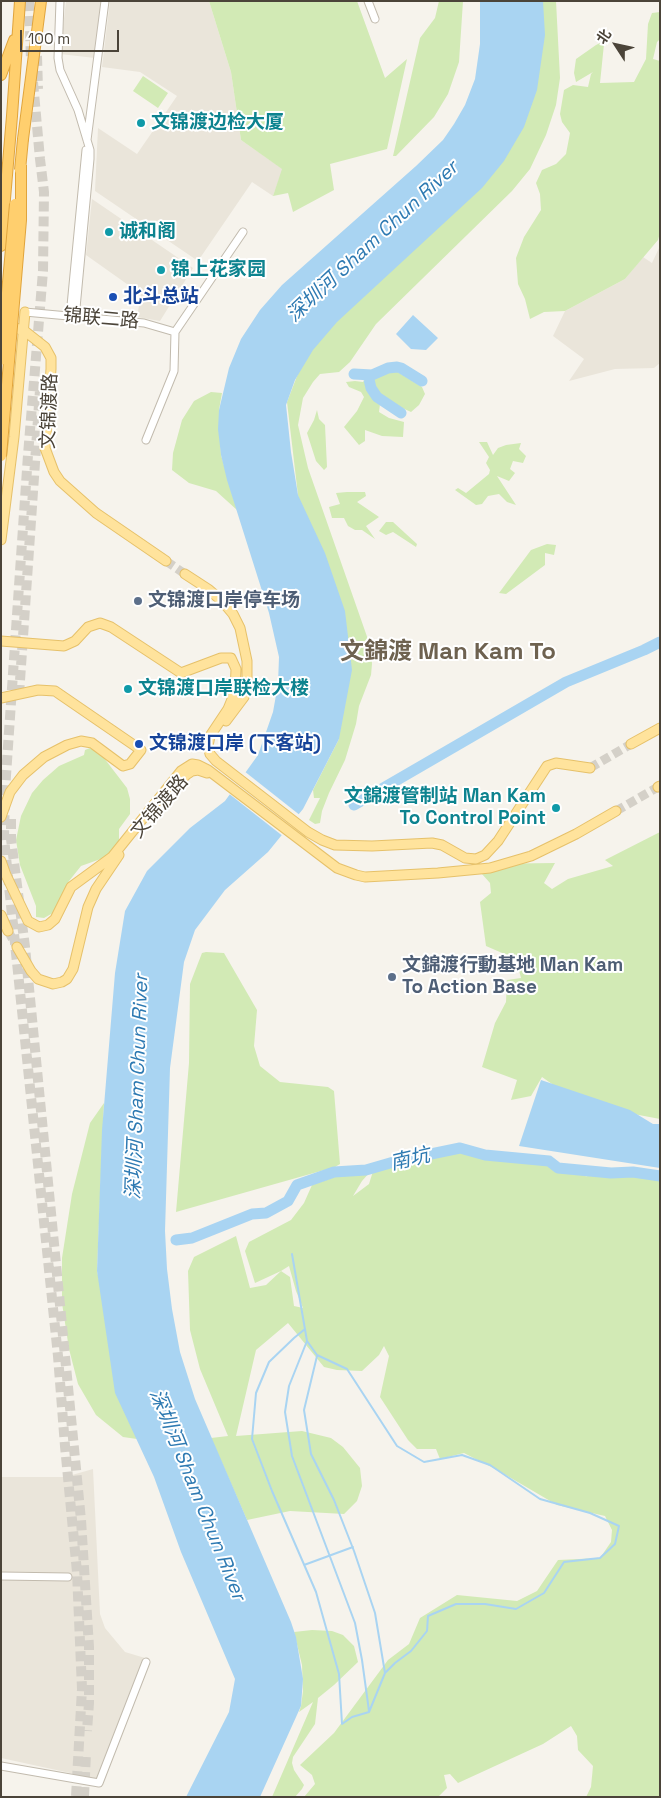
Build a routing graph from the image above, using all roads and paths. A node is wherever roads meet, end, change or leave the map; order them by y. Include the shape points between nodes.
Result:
1 (20, 1) edge
2 (41, 1) edge
3 (60, 1) edge
4 (104, 1) edge
5 (368, 1) edge
6 (375, 19) dead end
7 (18, 30) junction
8 (1, 75) edge
9 (87, 143) junction
10 (21, 165) junction
11 (244, 232) dead end
12 (1, 246) edge
13 (1, 305) edge
14 (25, 312) junction
15 (1, 315) edge
16 (70, 317) junction
17 (1, 326) edge
18 (23, 331) junction
19 (175, 332) junction
20 (1, 360) edge
21 (146, 440) dead end
22 (1, 456) edge
23 (1, 540) edge
24 (166, 561) tunnel mouth
25 (185, 574) tunnel mouth
26 (1, 641) edge
27 (1, 698) edge
28 (660, 728) edge
29 (631, 744) tunnel mouth
30 (590, 768) tunnel mouth
31 (228, 770) junction
32 (221, 780) junction
33 (616, 811) tunnel mouth
34 (1, 817) tunnel mouth
35 (1, 861) edge
36 (1, 915) edge
37 (8, 930) tunnel mouth
38 (17, 947) tunnel mouth
39 (1, 1576) edge
40 (68, 1577) dead end
41 (146, 1662) dead end
42 (1, 1766) edge

1 - 7 highway
2 - 10 highway, bridge
3 - 9 street via 59,64 74,98
4 - 9 street
5 - 6 street
7 - 8 highway
7 - 12 highway
9 - 16 street via 90,159 78,294 76,308
10 - 20 highway, bridge
10 - 22 highway, bridge via 21,220
11 - 19 street
13 - 14 main road via 19,306
14 - 15 main road via 18,317
14 - 16 street, 锦联二路
14 - 18 main road
16 - 19 street, 锦联二路 via 150,324
17 - 18 main road, 文锦渡路
18 - 23 main road via 11,470
18 - 24 main road, 文锦渡路 via 45,347 51,358 45,440 54,472 96,513
19 - 21 street via 174,371
25 - 31 main road via 230,609 242,636 248,683 246,692 213,742 216,756
26 - 31 main road via 64,646 75,641 88,627 100,623 180,673 221,658 230,658 236,669 235,692 210,736 208,746 212,758
27 - 34 main road via 38,690 55,691 140,750 130,764 123,766 88,741 77,741 60,748 36,763 18,780 6,800
28 - 29 main road
30 - 31 main road via 556,763 547,766 498,841 476,859 432,843 335,845 308,832
32 - 33 main road via 337,868 356,875 378,877 490,868 532,856
32 - 35 main road, 文锦渡路 via 198,764 184,768 112,857 71,887 55,919 48,925 39,927 28,921
32 - 38 main road, 文锦渡路 via 202,771 186,775 114,862 88,907 73,969 67,978 53,984 38,979
36 - 37 main road
39 - 40 street
41 - 42 street via 99,1783

